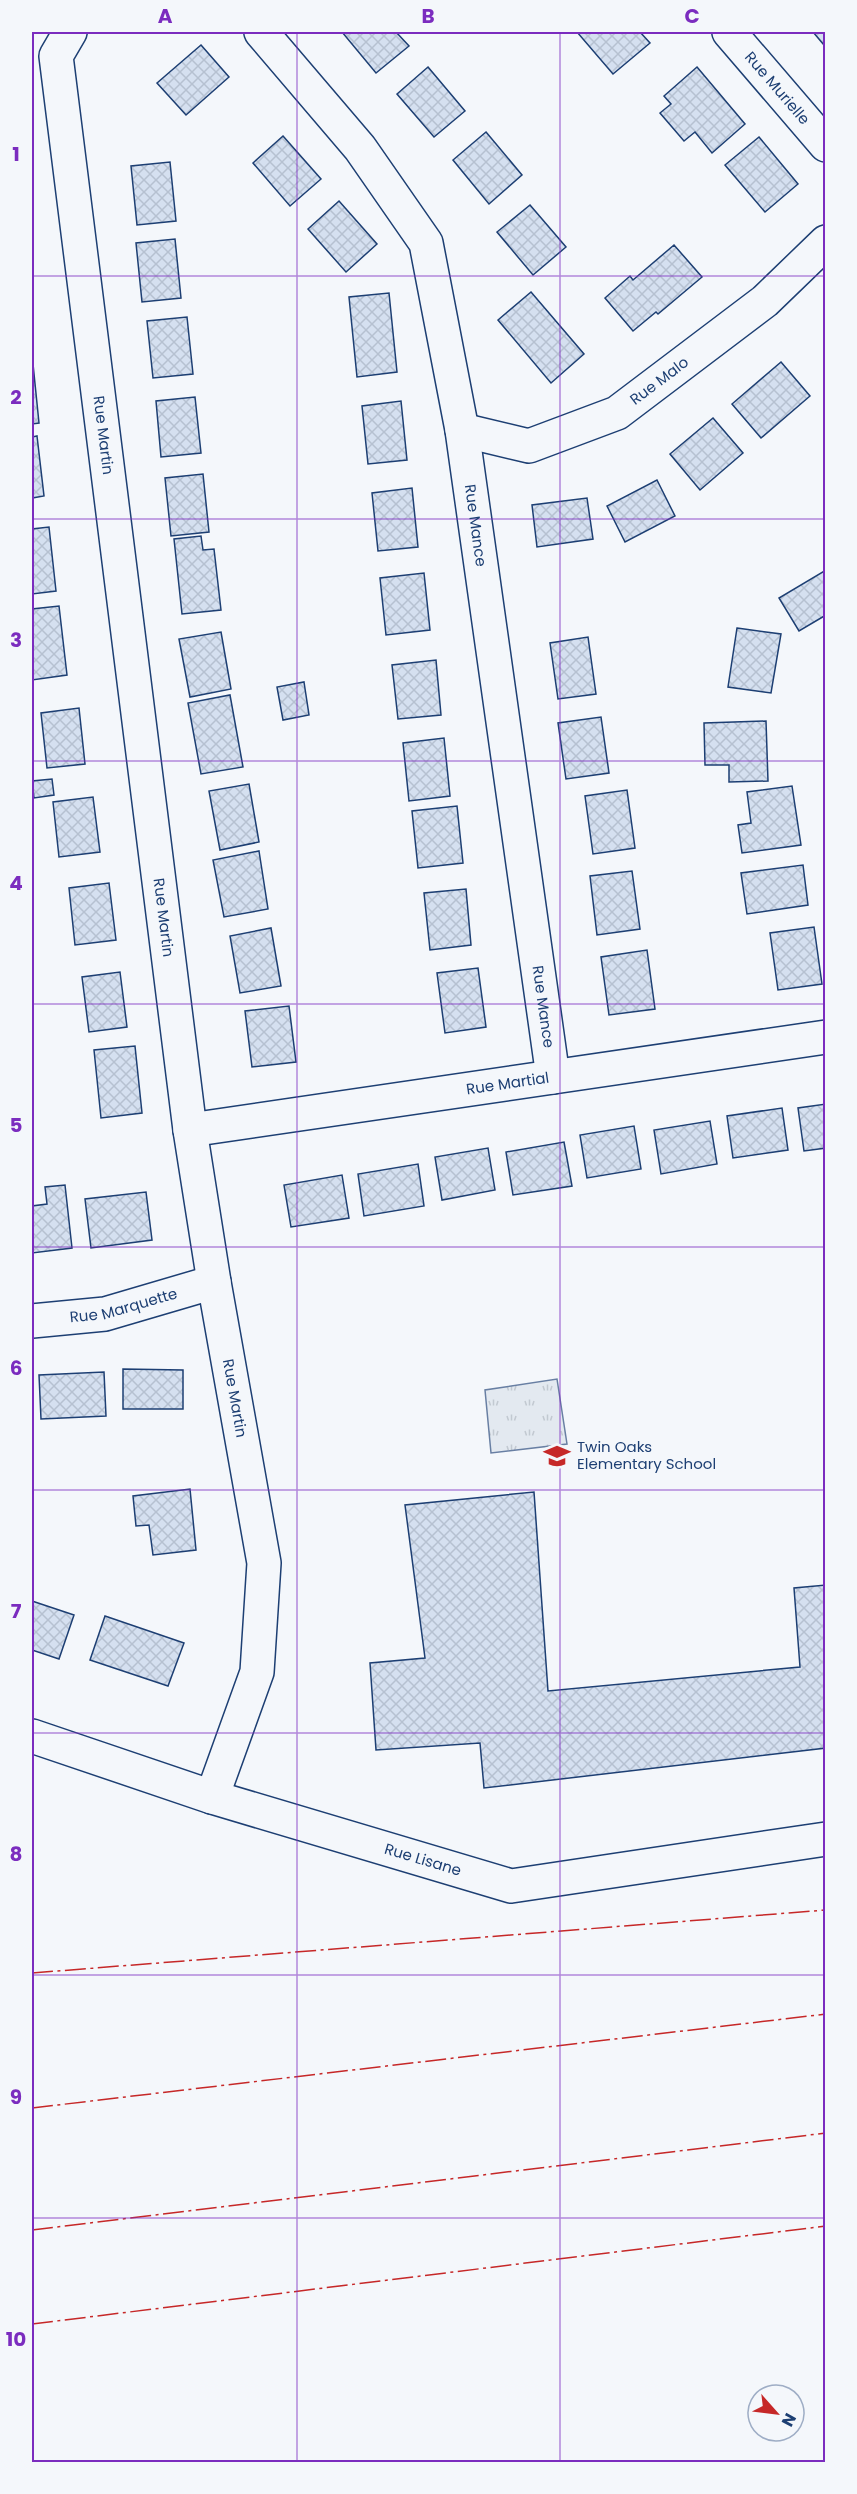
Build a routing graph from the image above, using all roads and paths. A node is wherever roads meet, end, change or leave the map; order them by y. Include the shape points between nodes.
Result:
1 (70, 32) edge
2 (261, 32) edge
3 (729, 32) edge
4 (825, 146) edge
5 (825, 242) edge
6 (462, 430) junction
7 (825, 1037) edge
8 (553, 1077) junction
9 (190, 1130) junction
10 (214, 1282) junction
11 (32, 1320) edge
12 (32, 1736) edge
13 (212, 1797) junction
14 (825, 1839) edge

1 - 9 street, Rue Martin via 56,56
2 - 6 street, Rue Mance via 360,148 426,243
3 - 4 street, Rue Murielle
5 - 6 street, Rue Malo via 765,301 617,413 529,446
6 - 8 street, Rue Mance
7 - 8 street, Rue Martial
8 - 9 street, Rue Martial
9 - 10 street, Rue Martin
10 - 11 street, Rue Marquette via 105,1314
10 - 13 street, Rue Martin via 264,1563 257,1672
12 - 13 street, Rue Lisane
13 - 14 street, Rue Lisane via 511,1886

